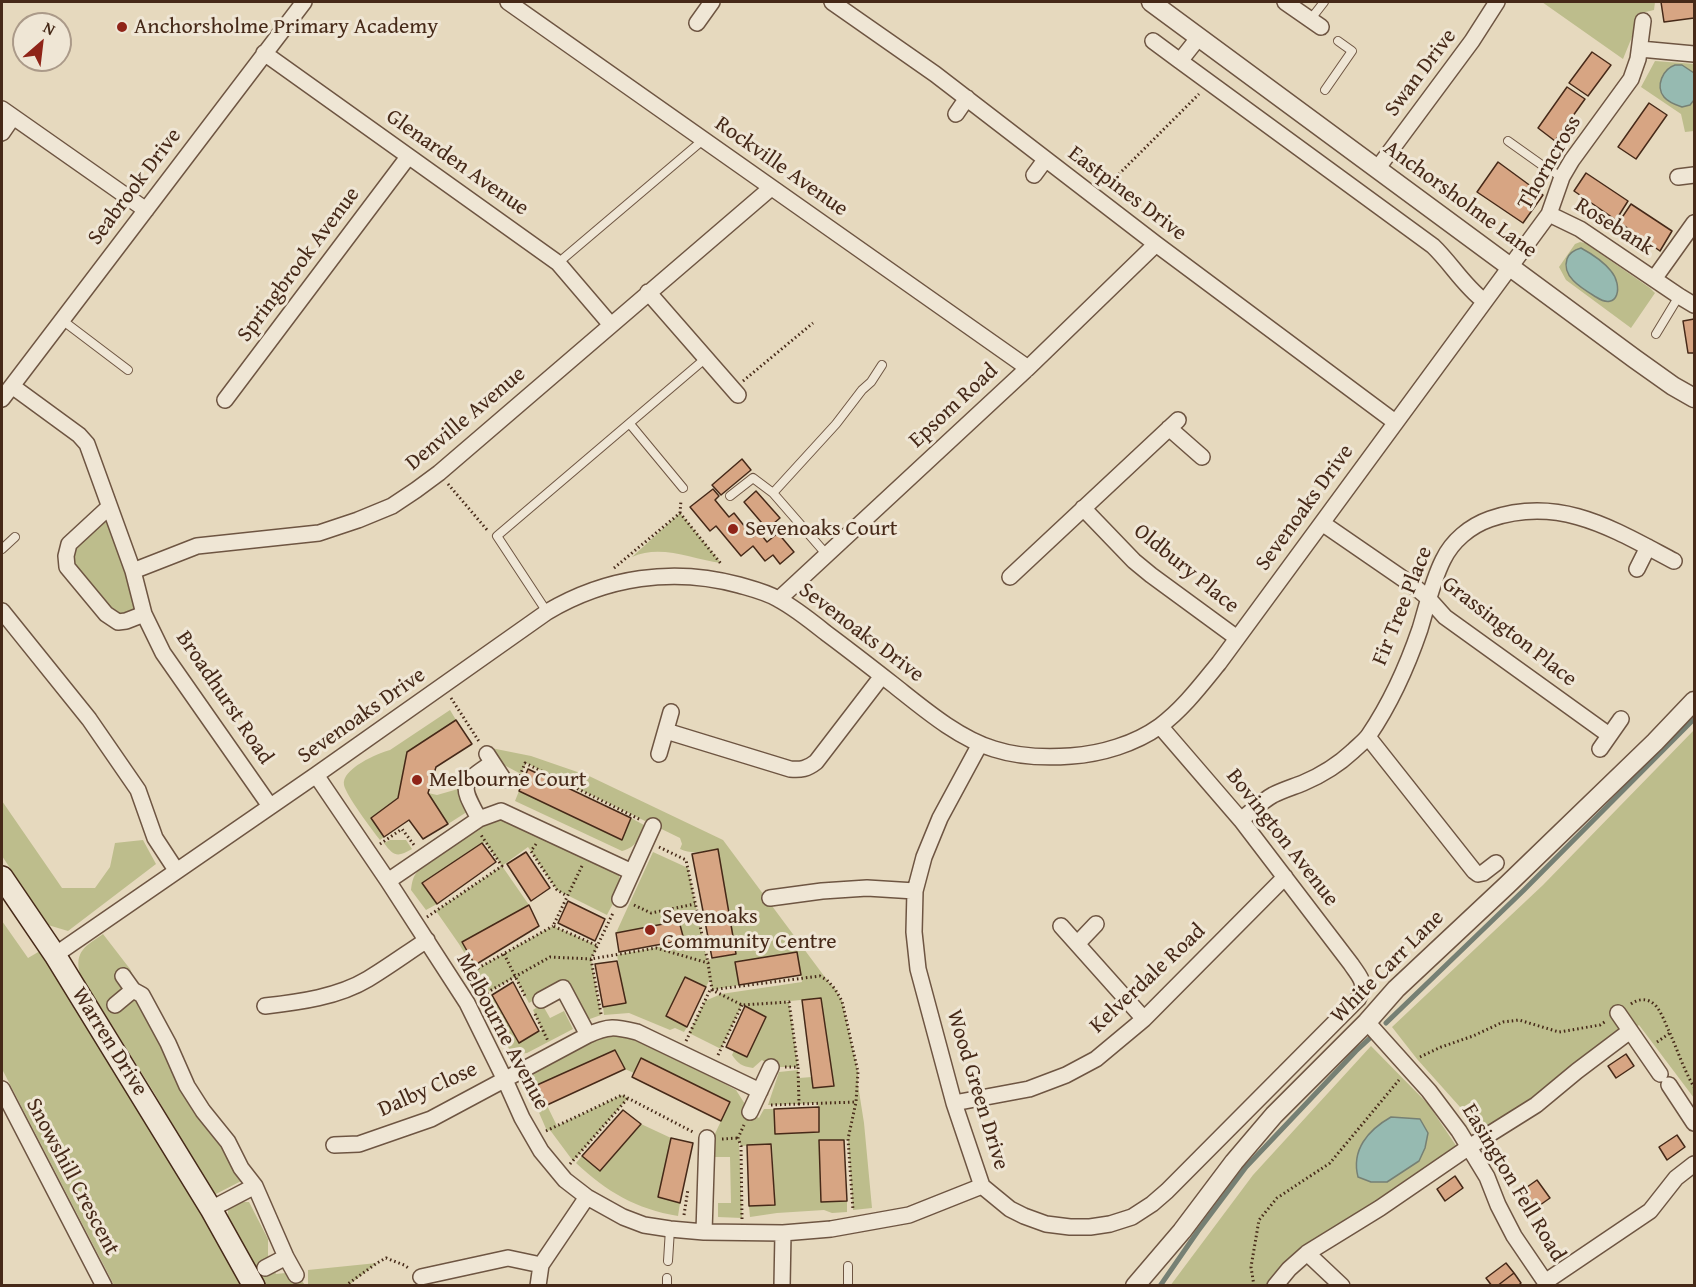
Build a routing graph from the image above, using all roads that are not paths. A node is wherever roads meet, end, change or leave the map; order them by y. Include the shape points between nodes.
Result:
1 (304, 2) edge
2 (508, 2) edge
3 (712, 2) edge
4 (832, 2) edge
5 (1151, 2) edge
6 (1285, 2) edge
7 (1324, 2) edge
8 (1497, 2) edge
9 (1643, 21) dead end
10 (697, 23) dead end
11 (1315, 24) joint
12 (1199, 37) junction
13 (1153, 41) dead end
14 (1338, 41) dead end
15 (1640, 49) junction
16 (1694, 52) edge
17 (264, 53) junction
18 (1180, 61) junction
19 (1325, 90) dead end
20 (967, 98) junction
21 (7, 113) edge
22 (956, 114) dead end
23 (2, 133) edge
24 (703, 140) junction
25 (1508, 141) dead end
26 (408, 157) junction
27 (1045, 160) junction
28 (1377, 169) junction
29 (1034, 175) dead end
30 (1695, 175) edge
31 (1562, 177) junction
32 (1678, 177) dead end
33 (771, 188) junction
34 (146, 210) junction
35 (1549, 214) junction
36 (1695, 223) edge
37 (1156, 244) junction
38 (558, 263) junction
39 (1510, 267) junction
40 (1654, 279) junction
41 (648, 292) junction
42 (1679, 296) junction
43 (1484, 301) junction
44 (1695, 305) edge
45 (62, 320) junction
46 (611, 325) junction
47 (1656, 334) dead end
48 (706, 358) junction
49 (882, 365) dead end
50 (1028, 368) junction
51 (128, 370) dead end
52 (12, 386) junction
53 (735, 392) road end
54 (1695, 398) edge
55 (2, 399) edge
56 (225, 400) dead end
57 (1395, 422) junction
58 (630, 424) junction
59 (1202, 457) dead end
60 (683, 488) dead end
61 (773, 493) junction
62 (730, 496) dead end
63 (109, 507) junction
64 (1083, 508) junction
65 (1322, 523) junction
66 (15, 537) dead end
67 (1648, 548) junction
68 (2, 549) edge
69 (827, 555) junction
70 (1674, 561) dead end
71 (1637, 569) dead end
72 (133, 571) junction
73 (1010, 577) dead end
74 (1428, 598) junction
75 (779, 599) junction
76 (2, 610) edge
77 (547, 612) junction
78 (144, 614) junction
79 (1237, 638) junction
80 (882, 675) junction
81 (1695, 701) edge
82 (671, 712) dead end
83 (1621, 719) dead end
84 (1160, 726) junction
85 (666, 731) junction
86 (1609, 735) junction
87 (1368, 737) junction
88 (980, 744) junction
89 (1600, 748) dead end
90 (659, 753) dead end
91 (316, 775) junction
92 (510, 781) road end
93 (270, 806) junction
94 (1241, 820) junction
95 (476, 821) junction
96 (653, 826) road end
97 (1496, 863) dead end
98 (176, 870) junction
99 (632, 872) junction
100 (2, 877) edge
101 (1285, 877) junction
102 (388, 881) junction
103 (915, 891) junction
104 (770, 898) dead end
105 (620, 899) road end
106 (1096, 924) dead end
107 (1061, 926) dead end
108 (427, 940) junction
109 (1077, 944) junction
110 (55, 955) junction
111 (123, 976) dead end
112 (1363, 982) joint
113 (133, 990) junction
114 (541, 1000) dead end
115 (115, 1005) dead end
116 (266, 1006) dead end
117 (1618, 1013) road end
118 (1144, 1019) junction
119 (1366, 1022) junction
120 (1630, 1031) junction
121 (588, 1035) junction
122 (771, 1067) road end
123 (505, 1080) junction
124 (2, 1089) edge
125 (760, 1090) junction
126 (954, 1103) junction
127 (752, 1109) road end
128 (1695, 1123) edge
129 (707, 1138) road end
130 (334, 1145) dead end
131 (1469, 1147) junction
132 (1695, 1164) edge
133 (255, 1186) junction
134 (982, 1186) junction
135 (587, 1197) junction
136 (212, 1209) junction
137 (670, 1229) junction
138 (704, 1232) junction
139 (783, 1233) junction
140 (1307, 1253) junction
141 (286, 1257) junction
142 (668, 1262) dead end
143 (541, 1264) junction
144 (848, 1266) dead end
145 (296, 1275) dead end
146 (260, 1277) edge
147 (421, 1277) road end
148 (1546, 1284) edge
149 (104, 1286) edge
150 (538, 1286) edge
151 (782, 1286) edge
152 (848, 1286) edge
153 (1135, 1286) edge
154 (1275, 1286) edge
155 (1342, 1286) edge

1 - 17 street, Seabrook Drive
2 - 24 street, Rockville Avenue
3 - 10 street
4 - 20 street, Eastpines Drive
5 - 12 street, Anchorsholme Lane
6 - 11 street
7 - 11 lane
8 - 28 street, Swan Drive via 1473,41
9 - 15 street, Thorncross
12 - 18 street
12 - 28 street, Anchorsholme Lane
13 - 18 street
14 - 19 lane via 1352,51
15 - 16 street
15 - 31 street, Thorncross via 1631,79
17 - 26 street, Glenarden Avenue
17 - 34 street, Seabrook Drive
18 - 43 street via 1433,246
20 - 22 street
20 - 27 street, Eastpines Drive
21 - 23 street
21 - 34 street
24 - 33 street, Rockville Avenue
24 - 38 lane
25 - 31 lane
26 - 38 street, Glenarden Avenue
26 - 56 street, Springbrook Avenue
27 - 29 street
27 - 37 street, Eastpines Drive
28 - 39 street, Anchorsholme Lane
30 - 32 street
31 - 35 street, Thorncross
33 - 41 street, Denville Avenue
33 - 50 street, Rockville Avenue
34 - 45 street, Seabrook Drive
35 - 39 street, Thorncross
35 - 40 street, Rosebank via 1580,229
36 - 40 street, Rosebank
37 - 50 street, Epsom Road
37 - 57 street, Eastpines Drive
38 - 46 street, Glenarden Avenue
39 - 43 street, Sevenoaks Drive
39 - 54 street, Anchorsholme Lane via 1653,373
40 - 42 street, Rosebank
41 - 46 street, Denville Avenue
41 - 48 street
42 - 44 street, Rosebank
42 - 47 lane
43 - 57 street, Sevenoaks Drive
45 - 51 lane
45 - 52 street, Seabrook Drive
46 - 72 street, Denville Avenue via 439,473 392,506 319,533 197,546
48 - 53 street
48 - 58 lane
49 - 61 lane via 836,424
50 - 69 street, Epsom Road
52 - 55 street, Seabrook Drive
52 - 63 street, Broadhurst Road via 87,444
57 - 65 street, Sevenoaks Drive
58 - 60 lane
58 - 77 lane via 497,536
59 - 64 street via 1174,424
61 - 62 lane via 753,477
61 - 69 lane
63 - 72 street, Broadhurst Road
63 - 78 street via 69,544 67,567 106,614 118,622
64 - 73 street
64 - 79 street, Oldbury Place via 1134,561
65 - 74 street, Grassington Place
65 - 79 street, Sevenoaks Drive
66 - 68 lane
67 - 70 street, Fir Tree Place
67 - 71 street
67 - 74 street, Fir Tree Place via 1601,524 1570,514 1523,511 1502,515 1480,523 1450,547
69 - 75 street, Epsom Road
72 - 78 street, Broadhurst Road
74 - 86 street, Grassington Place via 1445,616
74 - 87 street, Fir Tree Place via 1407,663
75 - 77 street, Sevenoaks Drive via 737,584 694,576 644,578 592,590
75 - 80 street, Sevenoaks Drive
76 - 98 street via 89,719 138,790 155,838
77 - 91 street, Sevenoaks Drive
78 - 93 street, Broadhurst Road via 163,653
79 - 84 street, Sevenoaks Drive via 1190,697
80 - 85 street via 808,768 790,769
80 - 88 street, Sevenoaks Drive via 947,725
81 - 119 street, White Carr Lane via 1514,879 1395,989
82 - 85 street
83 - 86 street
84 - 88 street, Sevenoaks Drive via 1118,747 1078,756 1034,757
84 - 94 street, Bovington Avenue
85 - 90 street
86 - 89 street
87 - 94 street, Fir Tree Place via 1338,765 1266,798
87 - 97 street via 1474,871 1483,873
88 - 103 street, Wood Green Drive via 940,818
91 - 93 street, Sevenoaks Drive
91 - 102 street, Melbourne Avenue
92 - 95 street via 489,758 471,778 465,787
93 - 98 street, Sevenoaks Drive
94 - 101 street, Bovington Avenue
95 - 99 street via 501,811
95 - 102 street
96 - 99 street
98 - 110 street, Sevenoaks Drive
99 - 105 street
100 - 110 main road, Warren Drive
101 - 112 street, Bovington Avenue
101 - 118 street, Kelverdale Road
102 - 108 street, Melbourne Avenue
103 - 104 street via 867,888
103 - 126 street, Wood Green Drive via 918,969
106 - 109 street
107 - 109 street
108 - 116 street via 367,980 334,994
108 - 123 street, Melbourne Avenue via 467,1003
109 - 118 street
110 - 136 main road, Warren Drive
111 - 113 street, Warren Drive
112 - 134 street, Wood Green Drive via 1358,999 1167,1191 1132,1217 1090,1227 1046,1224 1010,1209
113 - 115 street, Warren Drive
113 - 133 street, Warren Drive via 142,995 187,1086
114 - 121 street via 563,988
117 - 120 street
118 - 126 street, Kelverdale Road via 1096,1059 1066,1075 1029,1089
119 - 131 street, Easington Fell Road via 1443,1109
119 - 153 street, White Carr Lane via 1250,1142 1182,1232
120 - 128 street
120 - 131 street via 1536,1106
121 - 123 street, Dalby Close
121 - 125 street, Dalby Close via 616,1027 637,1032
122 - 125 street
123 - 130 street, Dalby Close via 431,1119 359,1144
123 - 135 street, Melbourne Avenue via 541,1151 565,1180
124 - 149 street, Snowshill Crescent
125 - 127 street
126 - 134 street, Wood Green Drive
129 - 138 street
131 - 140 street
131 - 148 street, Easington Fell Road via 1514,1236
132 - 148 street via 1676,1178 1650,1211
133 - 136 street
133 - 141 street, Warren Drive
134 - 139 street, Melbourne Avenue via 909,1215 854,1226
135 - 137 street, Melbourne Avenue via 623,1217
135 - 143 street
136 - 146 main road, Warren Drive
137 - 138 street, Melbourne Avenue
137 - 142 lane
138 - 139 street, Melbourne Avenue
139 - 151 street
140 - 154 street
140 - 155 street
141 - 145 street, Warren Drive
141 - 146 street, Warren Drive
143 - 147 street via 508,1258
143 - 150 street
144 - 152 lane

